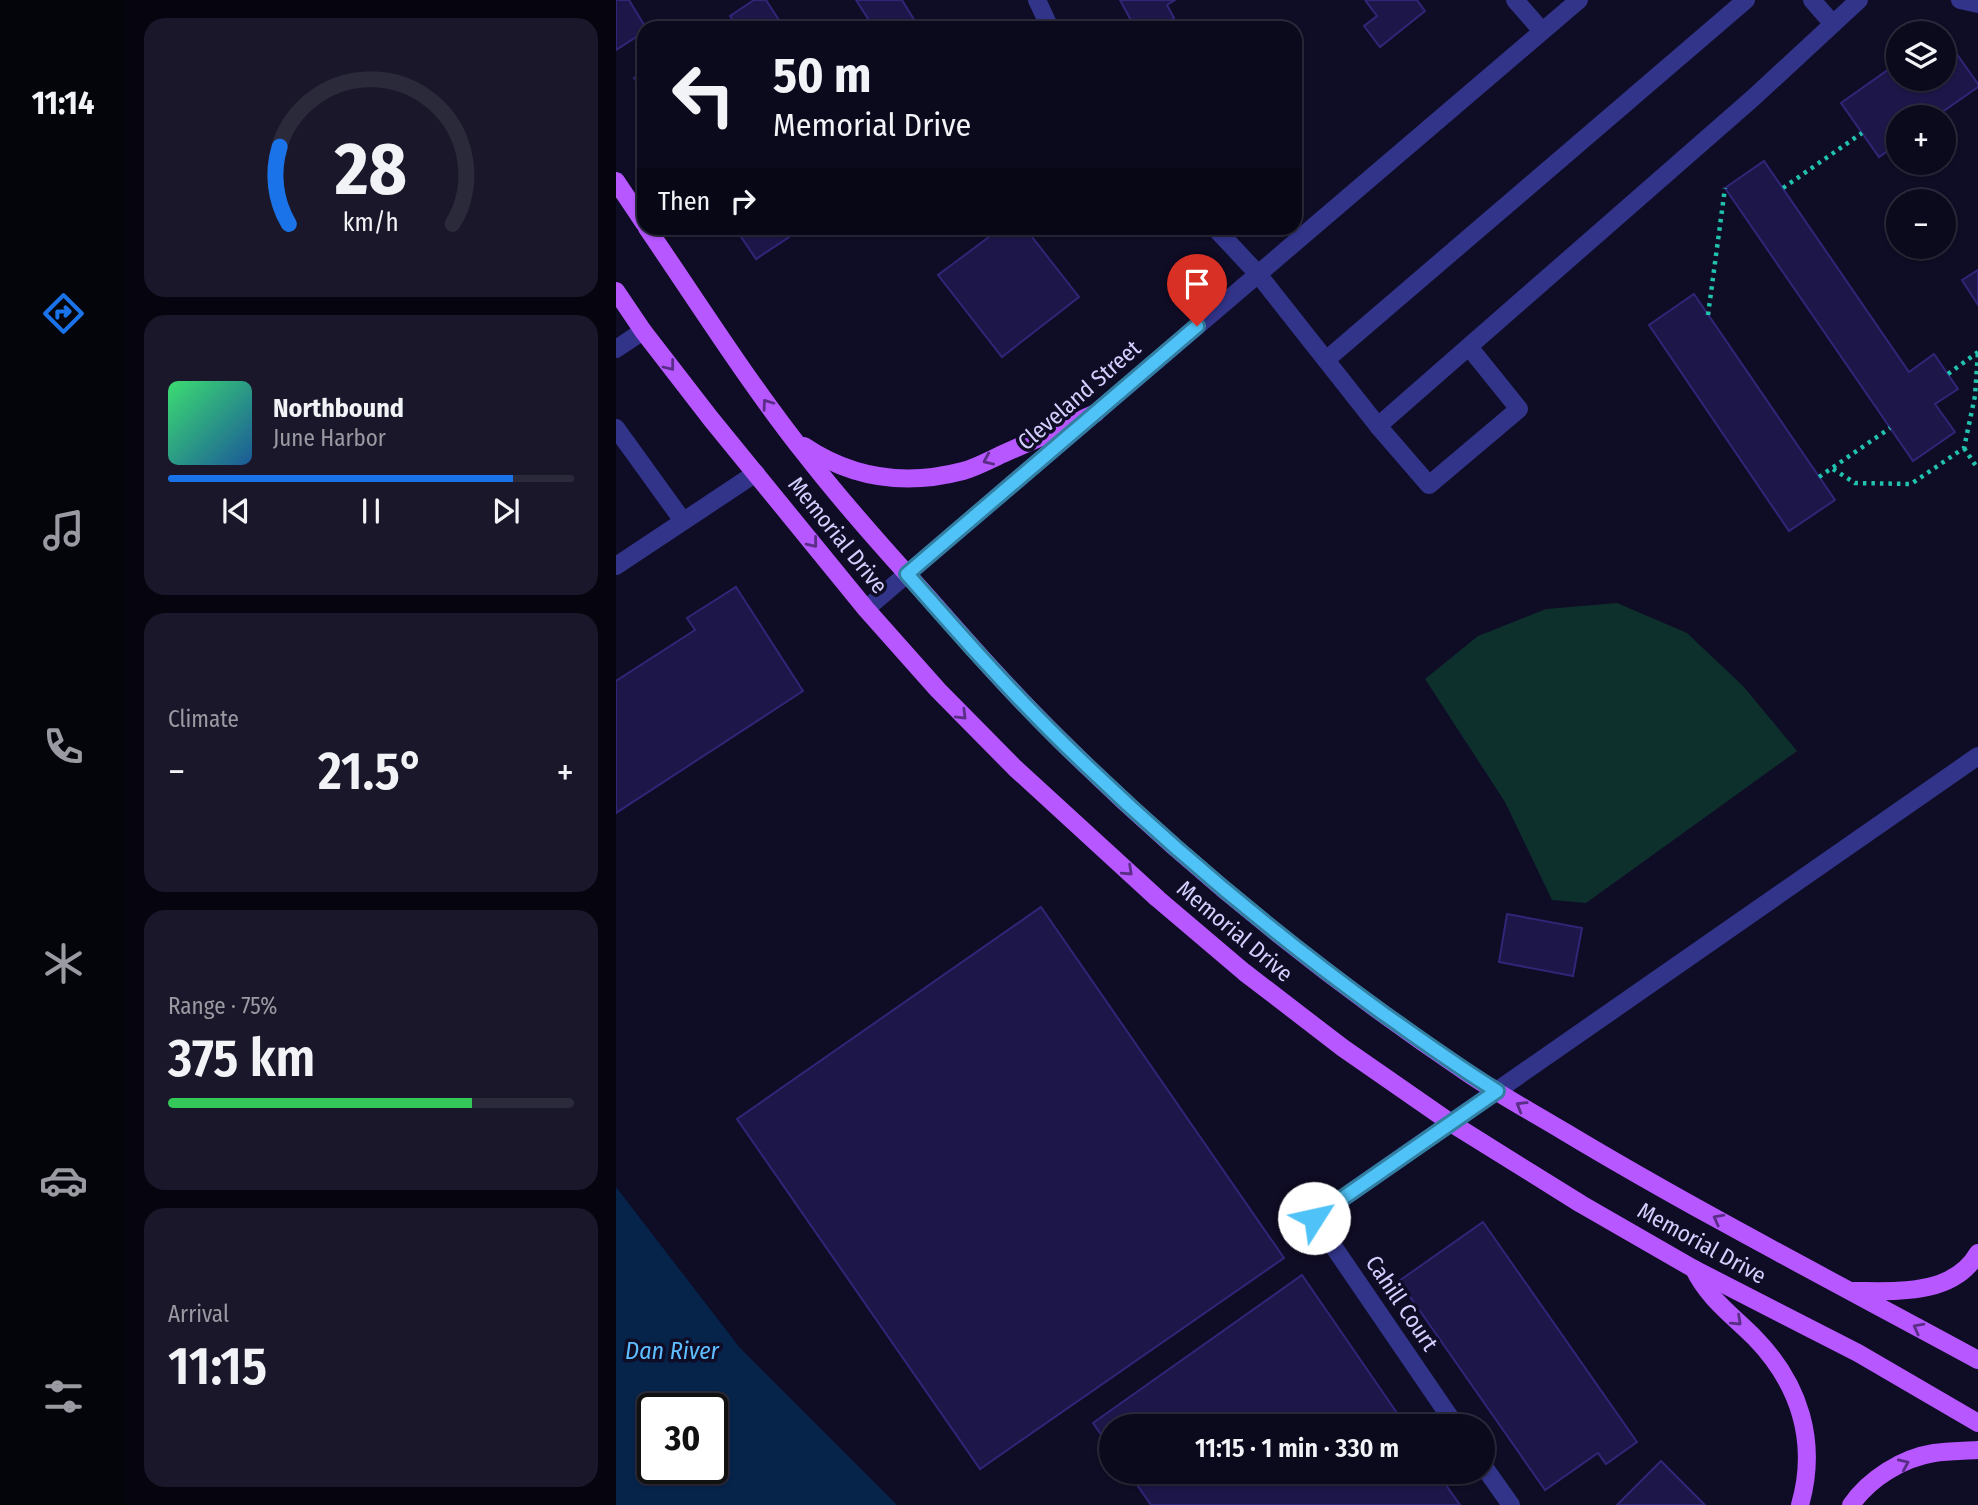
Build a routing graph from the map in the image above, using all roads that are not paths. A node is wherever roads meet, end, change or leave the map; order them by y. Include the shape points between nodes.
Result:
1 (1037, 0) edge
2 (1515, 0) edge
3 (1579, 0) edge
4 (1746, 0) edge
5 (1812, 0) edge
6 (1859, 0) edge
7 (1960, 0) edge
8 (1978, 4) edge
9 (1047, 21) edge
10 (1833, 24) junction
11 (1542, 32) junction
12 (616, 181) edge
13 (637, 212) edge
14 (652, 235) edge
15 (1222, 235) edge
16 (1258, 274) junction
17 (616, 291) edge
18 (643, 331) junction
19 (1469, 346) junction
20 (616, 349) edge
21 (1326, 360) junction
22 (1096, 413) junction
23 (1378, 426) junction
24 (616, 428) edge
25 (792, 438) junction
26 (756, 473) junction
27 (683, 521) junction
28 (616, 566) edge
29 (907, 574) junction
30 (866, 609) junction
31 (1978, 756) edge
32 (1497, 1091) junction
33 (1451, 1123) junction
34 (1978, 1253) edge
35 (1694, 1269) junction
36 (1850, 1291) junction
37 (1978, 1360) edge
38 (1448, 1414) edge
39 (1978, 1423) edge
40 (1978, 1450) edge
41 (1495, 1482) edge
42 (1511, 1505) edge
43 (1800, 1505) edge
44 (1851, 1505) edge

1 - 9 street
2 - 11 street
3 - 11 street, Cleveland Street
4 - 21 street
5 - 10 street
6 - 10 street
7 - 8 street
10 - 19 street
11 - 16 street, Cleveland Street
12 - 13 main road
25 -> 14 main road, Memorial Drive
15 - 16 street
16 - 21 street
16 - 22 street, Cleveland Street
17 - 18 main road, Memorial Drive
18 - 20 street
18 -> 26 main road, Memorial Drive
19 - 23 street
19 - 23 street via 1519,409 1429,485
21 - 23 street
22 -> 25 main road via 965,471 931,477 857,473
22 - 29 street, Cleveland Street
24 - 27 street
25 - 29 main road, Memorial Drive
26 - 27 street
26 -> 30 main road, Memorial Drive
27 - 28 street
29 - 30 street, Cleveland Street
29 - 32 main road, Memorial Drive via 1043,723 1161,835 1343,984
30 -> 33 main road, Memorial Drive via 1015,768 1158,899 1321,1031
31 - 32 street, Cahill Court
32 - 33 street, Cahill Court
36 -> 32 main road, Memorial Drive via 1636,1175
33 - 35 main road, Memorial Drive
33 - 38 street, Cahill Court via 1314,1218
34 - 36 main road via 1956,1276 1935,1287
35 - 39 main road, Memorial Drive via 1857,1353
35 -> 43 main road via 1700,1282 1773,1359 1792,1390 1808,1455
37 -> 36 main road, Memorial Drive
44 -> 40 main road via 1878,1477 1903,1462 1931,1453
41 - 42 street

